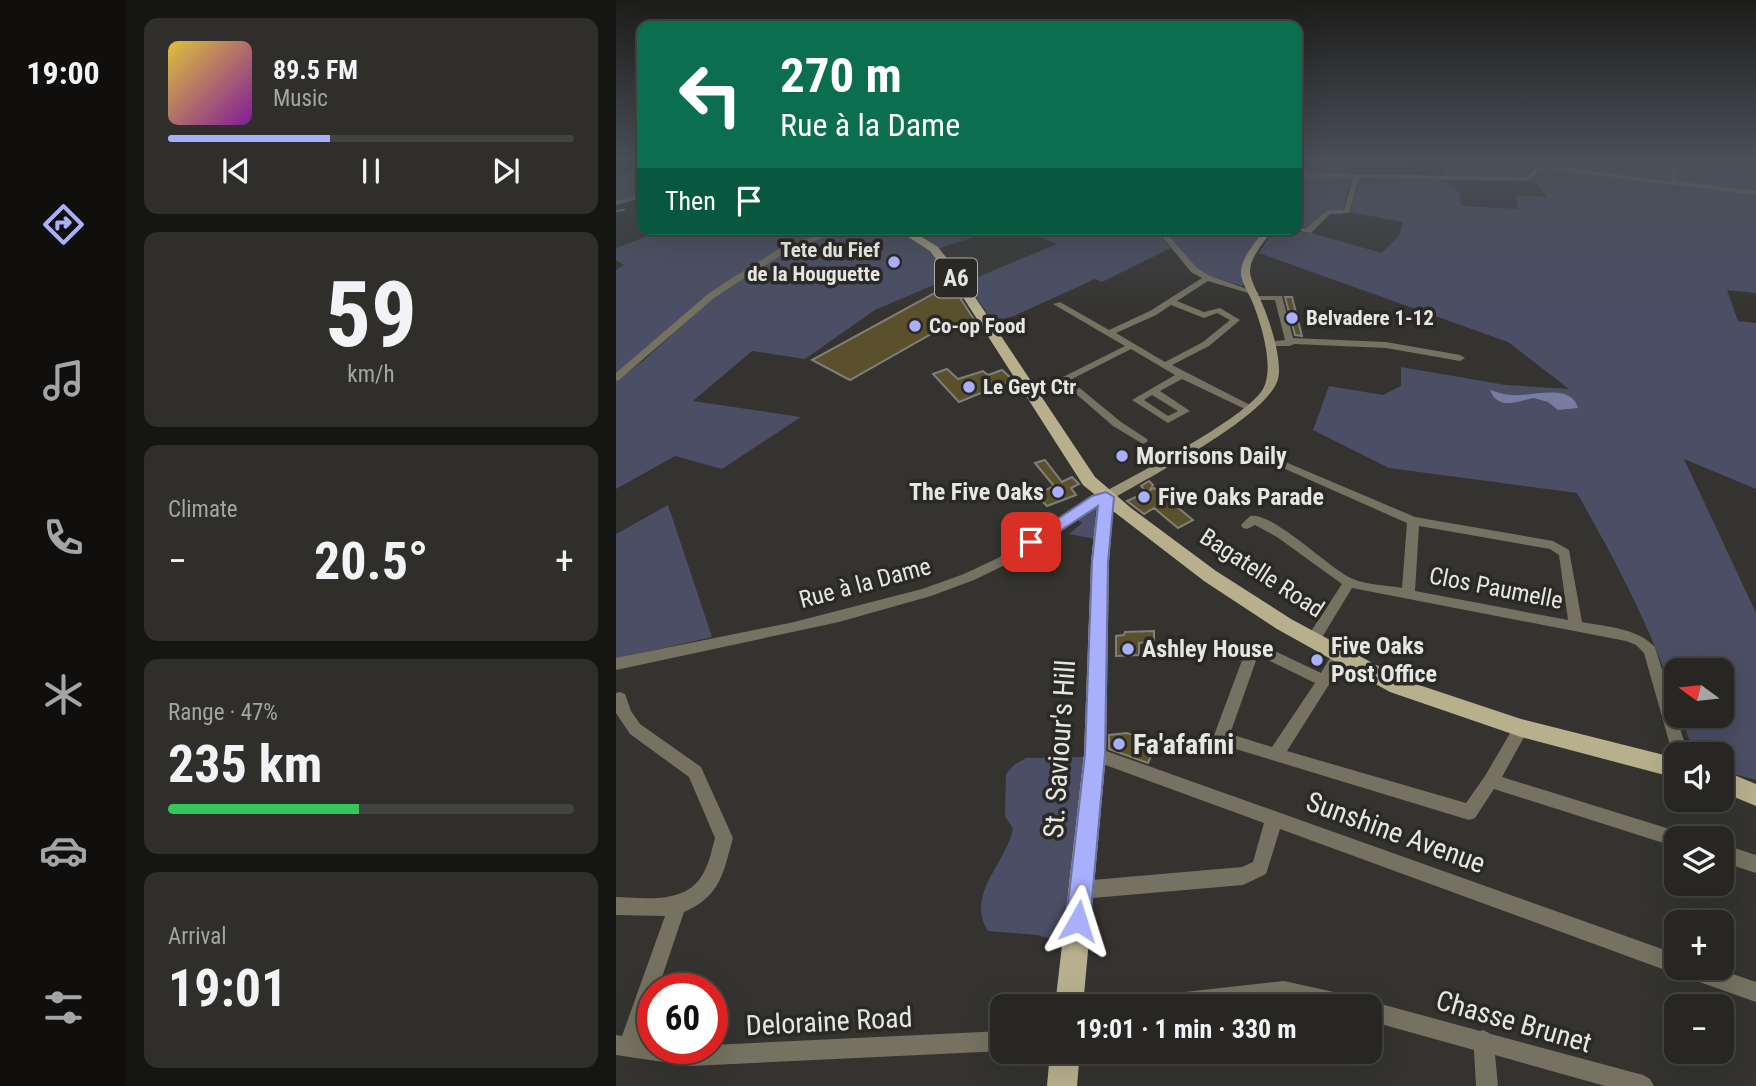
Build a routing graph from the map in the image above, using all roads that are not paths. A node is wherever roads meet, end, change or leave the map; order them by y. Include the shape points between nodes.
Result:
1 (1347, 212) edge
2 (1302, 231) edge
3 (825, 235) edge
4 (910, 235) edge
5 (1164, 235) edge
6 (1265, 235) edge
7 (1207, 278) junction
8 (1256, 296) junction
9 (1172, 302) junction
10 (1057, 304) dead end
11 (1284, 316) junction
12 (1267, 317) dead end
13 (1109, 333) junction
14 (1289, 341) junction
15 (1268, 344) junction
16 (1131, 346) junction
17 (1460, 358) dead end
18 (1166, 365) junction
19 (1182, 375) junction
20 (616, 378) edge
21 (1152, 391) dead end
22 (1251, 408) junction
23 (1143, 441) dead end
24 (1269, 458) dead end
25 (1106, 497) junction
26 (1125, 512) junction
27 (1103, 520) junction
28 (1413, 521) junction
29 (1247, 525) dead end
30 (1349, 583) junction
31 (1408, 595) junction
32 (1576, 627) junction
33 (1313, 640) junction
34 (1340, 656) junction
35 (616, 664) edge
36 (1324, 680) junction
37 (616, 699) edge
38 (1521, 728) junction
39 (1677, 742) edge
40 (1095, 754) junction
41 (1276, 755) junction
42 (1664, 765) edge
43 (1491, 781) junction
44 (1734, 787) edge
45 (1756, 795) edge
46 (1274, 818) junction
47 (1664, 835) edge
48 (1734, 857) edge
49 (1756, 864) edge
50 (1081, 890) junction
51 (616, 906) edge
52 (677, 906) junction
53 (1664, 960) edge
54 (1722, 980) edge
55 (1756, 992) edge
56 (1070, 994) edge
57 (1257, 994) edge
58 (1298, 994) edge
59 (1382, 1014) edge
60 (1483, 1040) junction
61 (990, 1042) edge
62 (622, 1046) edge
63 (1064, 1064) edge
64 (1062, 1086) edge
65 (1487, 1086) edge
66 (1643, 1086) edge

1 - 2 street via 1328,212 1308,232
3 - 20 street via 780,252 711,296
4 - 25 main road, A6 via 937,253 1089,481
5 - 7 street via 1194,270
6 - 8 main road via 1245,267
7 - 8 street
7 - 9 street
8 - 11 street via 1279,298
8 - 15 main road
9 - 13 street
9 - 18 street via 1204,315 1217,310 1236,320 1206,344
10 - 13 street
11 - 12 street
11 - 14 street
13 - 16 street
14 - 15 street
14 - 17 street via 1386,345
15 - 22 main road via 1273,379
16 - 18 street
16 - 23 street via 1064,379
18 - 19 street
19 - 21 street
19 - 22 street
22 - 25 main road
24 - 28 street, Clos Paumelle
25 - 26 main road, Bagatelle Road / A6
25 - 27 main road, St. Saviour's Hill
25 - 35 street, Rue à la Dame via 971,576 878,608
26 - 27 main road via 1108,513
26 - 33 main road, Bagatelle Road / A6 via 1210,576
27 - 40 main road, St. Saviour's Hill
28 - 31 street, Clos Paumelle
28 - 32 street, Clos Paumelle via 1560,548 1565,553
29 - 30 street via 1254,519 1281,534
30 - 31 street, Clos Paumelle
30 - 33 street
31 - 32 street, Clos Paumelle
32 - 39 street, Clos Paumelle via 1626,636 1650,651
33 - 34 main road, Bagatelle Road / A6
34 - 36 street
34 - 38 main road, Bagatelle Road / A6 via 1397,686
36 - 41 street
36 - 41 street via 1254,647 1221,738
37 - 52 street via 620,698 635,729 695,772 724,838 710,881 695,899
38 - 42 main road, Bagatelle Road / A6
38 - 43 street
40 - 46 street, Sunshine Avenue
40 - 50 main road, St. Saviour's Hill
41 - 43 street via 1469,812
43 - 47 street
44 - 45 main road
46 - 50 street via 1260,868 1243,876
46 - 53 street, Sunshine Avenue
48 - 49 street
50 - 56 main road, St. Saviour's Hill
51 - 52 street
52 - 62 street
54 - 55 street
57 - 58 street
59 - 60 street, Chasse Brunet
60 - 65 street
60 - 66 street, Chasse Brunet
61 - 62 street, Deloraine Road via 691,1056
63 - 64 main road

